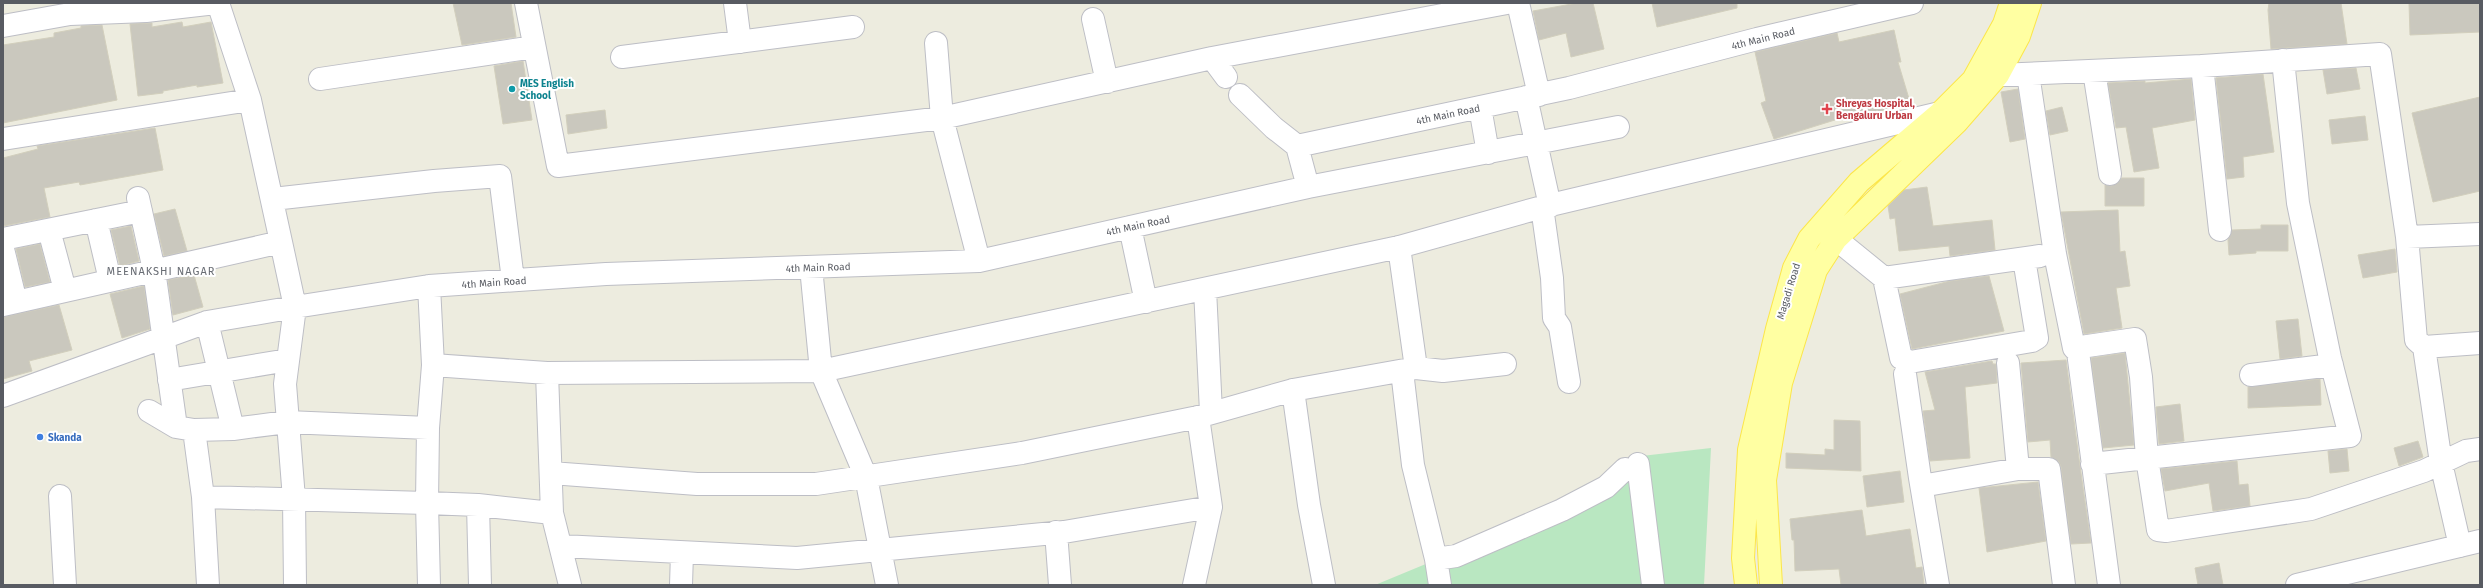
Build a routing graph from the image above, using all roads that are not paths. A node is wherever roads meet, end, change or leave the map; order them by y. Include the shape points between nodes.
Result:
1 (217, 3) edge
2 (526, 3) edge
3 (735, 3) edge
4 (1507, 3) edge
5 (1518, 3) edge
6 (1912, 3) edge
7 (2011, 3) edge
8 (2030, 3) edge
9 (122, 8) edge
10 (1093, 19) dead end
11 (3, 26) edge
12 (853, 27) dead end
13 (740, 42) junction
14 (936, 43) dead end
15 (534, 47) junction
16 (622, 57) dead end
17 (1212, 58) junction
18 (2283, 60) junction
19 (2202, 66) junction
20 (2094, 71) junction
21 (2028, 74) junction
22 (1998, 75) junction
23 (1226, 77) dead end
24 (320, 79) dead end
25 (1107, 82) junction
26 (1240, 95) dead end
27 (1532, 96) junction
28 (250, 100) junction
29 (1480, 107) junction
30 (942, 118) junction
31 (1948, 118) junction
32 (1618, 127) dead end
33 (3, 139) edge
34 (1536, 143) junction
35 (1297, 146) junction
36 (1488, 153) junction
37 (2110, 174) dead end
38 (1308, 187) junction
39 (273, 199) junction
40 (1546, 206) junction
41 (96, 220) junction
42 (1130, 227) junction
43 (49, 230) junction
44 (2220, 230) dead end
45 (2480, 234) edge
46 (2407, 237) junction
47 (3, 239) edge
48 (1836, 239) junction
49 (281, 242) junction
50 (1399, 246) junction
51 (3, 250) edge
52 (2055, 254) junction
53 (2024, 259) junction
54 (979, 261) junction
55 (811, 267) junction
56 (154, 270) junction
57 (1884, 278) junction
58 (110, 280) junction
59 (513, 280) junction
60 (429, 286) junction
61 (1205, 289) junction
62 (65, 290) junction
63 (1146, 302) junction
64 (10, 303) edge
65 (295, 307) junction
66 (207, 322) junction
67 (164, 339) junction
68 (2480, 343) edge
69 (2424, 347) junction
70 (2074, 348) junction
71 (288, 360) junction
72 (1505, 364) dead end
73 (2008, 364) dead end
74 (433, 365) junction
75 (2332, 365) junction
76 (1409, 370) junction
77 (218, 371) junction
78 (820, 371) junction
79 (547, 373) junction
80 (1905, 374) dead end
81 (2251, 375) dead end
82 (169, 380) junction
83 (1569, 382) dead end
84 (1293, 390) junction
85 (3, 396) edge
86 (149, 411) dead end
87 (1204, 415) junction
88 (287, 422) junction
89 (185, 428) junction
90 (233, 428) junction
91 (428, 428) junction
92 (2480, 449) edge
93 (2147, 458) junction
94 (2442, 463) junction
95 (2092, 464) junction
96 (2018, 469) junction
97 (551, 473) junction
98 (866, 477) junction
99 (1922, 484) junction
100 (60, 496) dead end
101 (203, 497) junction
102 (294, 500) junction
103 (427, 503) junction
104 (478, 505) junction
105 (1211, 507) junction
106 (552, 513) junction
107 (1056, 532) junction
108 (2470, 544) edge
109 (562, 546) junction
110 (880, 549) junction
111 (682, 553) junction
112 (1436, 558) junction
113 (65, 585) edge
114 (208, 585) edge
115 (295, 585) edge
116 (429, 585) edge
117 (480, 585) edge
118 (570, 585) edge
119 (681, 585) edge
120 (887, 585) edge
121 (1060, 585) edge
122 (1194, 585) edge
123 (1324, 585) edge
124 (1440, 585) edge
125 (1652, 585) edge
126 (1746, 585) edge
127 (1771, 585) edge
128 (1938, 585) edge
129 (2064, 585) edge
130 (2109, 585) edge
131 (2297, 585) edge

1 - 9 street
1 - 28 street
2 - 15 street
3 - 13 street
4 - 17 street
5 - 27 street
6 - 27 street, 4th Main Road
7 - 31 main road, Magadi Road via 2004,24 1973,80
8 - 22 main road, Magadi Road via 2019,36
9 - 11 street
10 - 25 street
12 - 13 street
13 - 16 street
14 - 30 street
15 - 24 street
15 - 30 street via 558,166
17 - 23 street
17 - 25 street
18 - 19 street
18 - 46 street via 2380,54
18 - 75 street via 2298,203
19 - 20 street
19 - 44 street
20 - 21 street
20 - 37 street
21 - 22 street
21 - 52 street
22 - 31 main road, Magadi Road
25 - 30 street
26 - 35 street
27 - 29 street, 4th Main Road
27 - 34 street
28 - 33 street
28 - 39 street
29 - 35 street, 4th Main Road
29 - 36 street
30 - 54 street
31 - 40 street
31 - 48 main road, Magadi Road
31 - 126 main road, Magadi Road via 1859,182 1809,239 1794,268 1777,328 1749,450 1743,558
32 - 34 street, 4th Main Road
34 - 36 street, 4th Main Road
34 - 40 street
35 - 38 street
36 - 38 street, 4th Main Road
38 - 42 street, 4th Main Road
39 - 49 street
39 - 59 street via 500,176
40 - 50 street
40 - 83 street via 1554,318 1560,327
41 - 43 street
41 - 56 street via 139,204
41 - 58 street
42 - 54 street, 4th Main Road
42 - 63 street
43 - 47 street
43 - 62 street
45 - 46 street
46 - 69 street via 2416,340
48 - 57 street
48 - 127 main road, Magadi Road via 1816,270 1781,383 1765,480
49 - 56 street
49 - 65 street
50 - 61 street
50 - 76 street
51 - 64 street
52 - 53 street
52 - 70 street
53 - 57 street
53 - 57 street via 2037,338 2032,341 1910,362 1901,358
54 - 55 street, 4th Main Road
55 - 59 street, 4th Main Road
55 - 78 street
56 - 58 street
56 - 67 street
58 - 62 street
59 - 60 street, 4th Main Road
60 - 65 street, 4th Main Road
60 - 74 street
61 - 63 street
61 - 87 street
62 - 64 street
63 - 78 street
65 - 66 street, 4th Main Road
65 - 71 street
66 - 67 street, 4th Main Road
66 - 77 street
67 - 82 street
67 - 85 street, 4th Main Road
68 - 69 street
69 - 94 street
70 - 93 street via 2135,339 2141,377
70 - 95 street via 2078,352
71 - 77 street
71 - 88 street via 285,384
72 - 76 street via 1444,371
73 - 96 street
74 - 79 street
74 - 91 street
75 - 81 street
75 - 93 street via 2350,436
76 - 84 street
76 - 112 street via 1413,465
77 - 82 street
77 - 90 street
78 - 79 street
78 - 98 street
79 - 97 street
80 - 99 street
82 - 89 street
84 - 87 street
84 - 123 street
86 - 89 street
87 - 98 street via 1022,453
87 - 105 street
88 - 90 street
88 - 91 street
88 - 102 street
89 - 90 street
89 - 101 street
91 - 103 street
92 - 94 street via 2466,451
93 - 94 street via 2156,525 2158,530 2166,531 2311,509
93 - 95 street
94 - 108 street
95 - 130 street
96 - 99 street
96 - 129 street via 2049,469
97 - 98 street via 697,484 816,484
97 - 106 street
98 - 110 street
99 - 128 street
100 - 113 street
101 - 102 street
101 - 114 street
102 - 103 street
102 - 115 street
103 - 104 street
103 - 116 street
104 - 106 street
104 - 117 street
105 - 107 street
105 - 122 street
106 - 109 street
107 - 110 street
107 - 121 street
108 - 131 street
109 - 111 street
109 - 118 street
110 - 111 street via 797,558
110 - 120 street
111 - 119 street
112 - 124 street
112 - 125 street via 1456,556 1562,510 1606,486 1632,466

